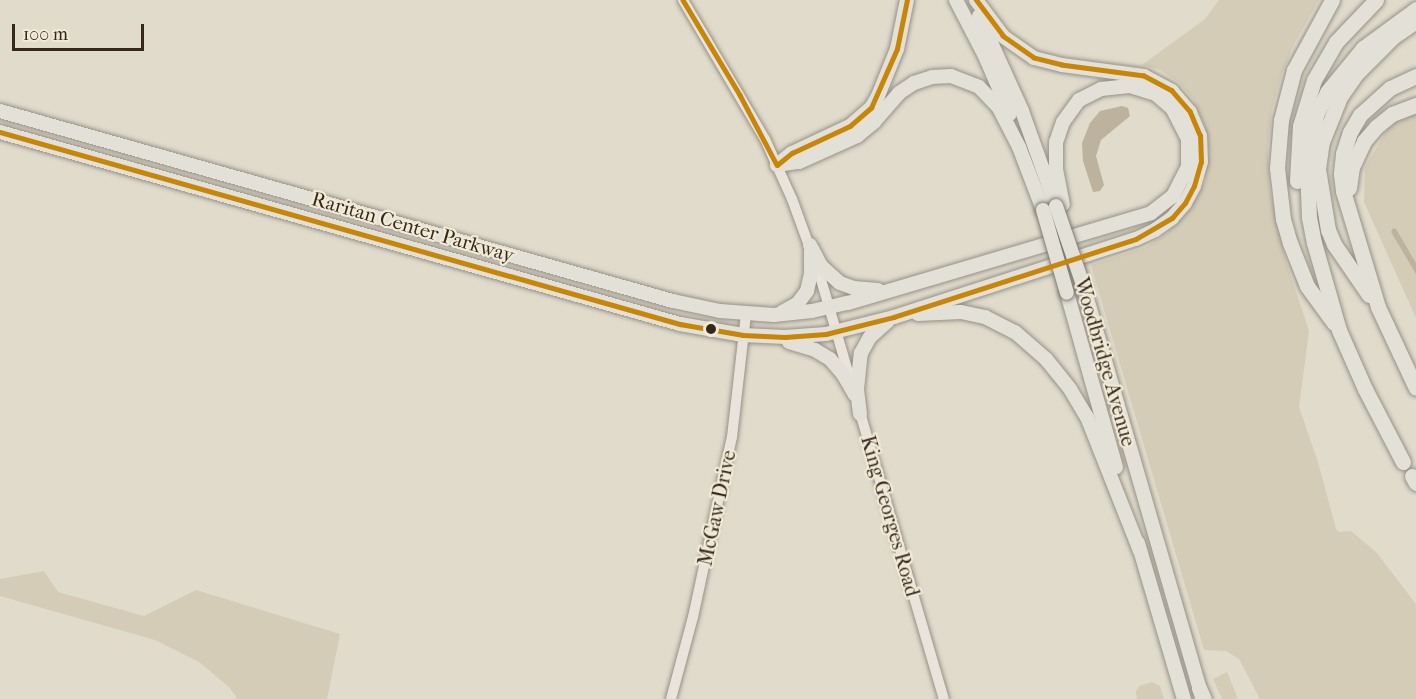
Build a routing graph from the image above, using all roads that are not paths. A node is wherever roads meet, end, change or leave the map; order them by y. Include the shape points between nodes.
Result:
1 (683, 0) edge
2 (907, 0) edge
3 (956, 0) edge
4 (971, 0) edge
5 (976, 0) edge
6 (1332, 0) edge
7 (1376, 0) edge
8 (1416, 9) edge
9 (1416, 21) edge
10 (1416, 76) edge
11 (1416, 105) edge
12 (0, 111) edge
13 (0, 132) edge
14 (777, 165) junction
15 (1054, 206) junction
16 (1348, 206) junction
17 (810, 245) junction
18 (1321, 270) junction
19 (898, 288) junction
20 (1378, 307) junction
21 (830, 308) junction
22 (746, 314) junction
23 (774, 315) junction
24 (894, 316) junction
25 (1339, 330) junction
26 (837, 332) junction
27 (743, 335) junction
28 (764, 336) junction
29 (1416, 388) edge
30 (855, 396) junction
31 (860, 414) junction
32 (1404, 462) dead end
33 (1140, 551) junction
34 (1202, 695) edge
35 (670, 699) edge
36 (944, 699) edge
37 (1185, 699) edge

1 - 14 street, King Georges Road
2 - 14 main road via 897,49 871,108 850,126 792,153
3 - 15 main road, Woodbridge Avenue
4 - 15 main road, Woodbridge Avenue via 1016,96
5 - 24 main road via 1003,36 1034,58 1070,67 1137,75 1167,87 1186,106 1196,124 1201,149 1198,174 1181,208 1149,233
6 - 25 highway via 1294,70 1281,120 1277,168 1283,219 1299,267 1314,298
7 - 18 highway via 1323,61 1300,126 1296,173 1299,215 1308,248
8 - 18 highway via 1363,48 1327,92 1316,115 1310,141 1307,194
9 - 20 highway via 1373,55 1340,97 1322,142 1318,169 1331,237
10 - 16 highway via 1374,100 1350,132 1341,174
11 - 16 highway via 1392,114 1364,141 1352,167
12 - 22 main road, Raritan Center Parkway via 663,298
13 - 27 main road, Raritan Center Parkway via 634,312
14 - 15 main road via 799,162 857,136 914,82 951,76 979,87 999,108
14 - 17 street, King Georges Road
15 - 19 main road via 1056,142 1063,122 1079,100 1101,89 1129,86 1151,92 1173,109 1188,139 1188,165 1176,192 1157,209 1138,218
15 - 33 main road, Woodbridge Avenue, bridge via 1067,293
15 - 34 main road, Woodbridge Avenue, bridge via 1084,288
16 - 20 highway
17 - 19 main road via 826,271 840,283 862,289
17 - 21 street, King Georges Road
17 - 23 main road via 807,291 793,306
18 - 25 highway
19 - 21 main road, Raritan Center Parkway
20 - 29 highway
21 - 23 main road, Raritan Center Parkway
21 - 26 street, King Georges Road
22 - 23 main road, Raritan Center Parkway
22 - 27 street, McGaw Drive
24 - 26 main road, Raritan Center Parkway
24 - 31 main road via 876,331 861,353 857,389
24 - 33 main road via 945,312 977,315 1007,327 1034,347 1064,380 1087,417
25 - 32 highway
26 - 28 main road, Raritan Center Parkway via 807,337
26 - 30 street, King Georges Road
27 - 28 main road, Raritan Center Parkway
27 - 35 street, McGaw Drive via 732,437 693,618
28 - 30 main road via 820,352 839,369
30 - 31 street, King Georges Road
31 - 36 street, King Georges Road
33 - 37 main road, Woodbridge Avenue

